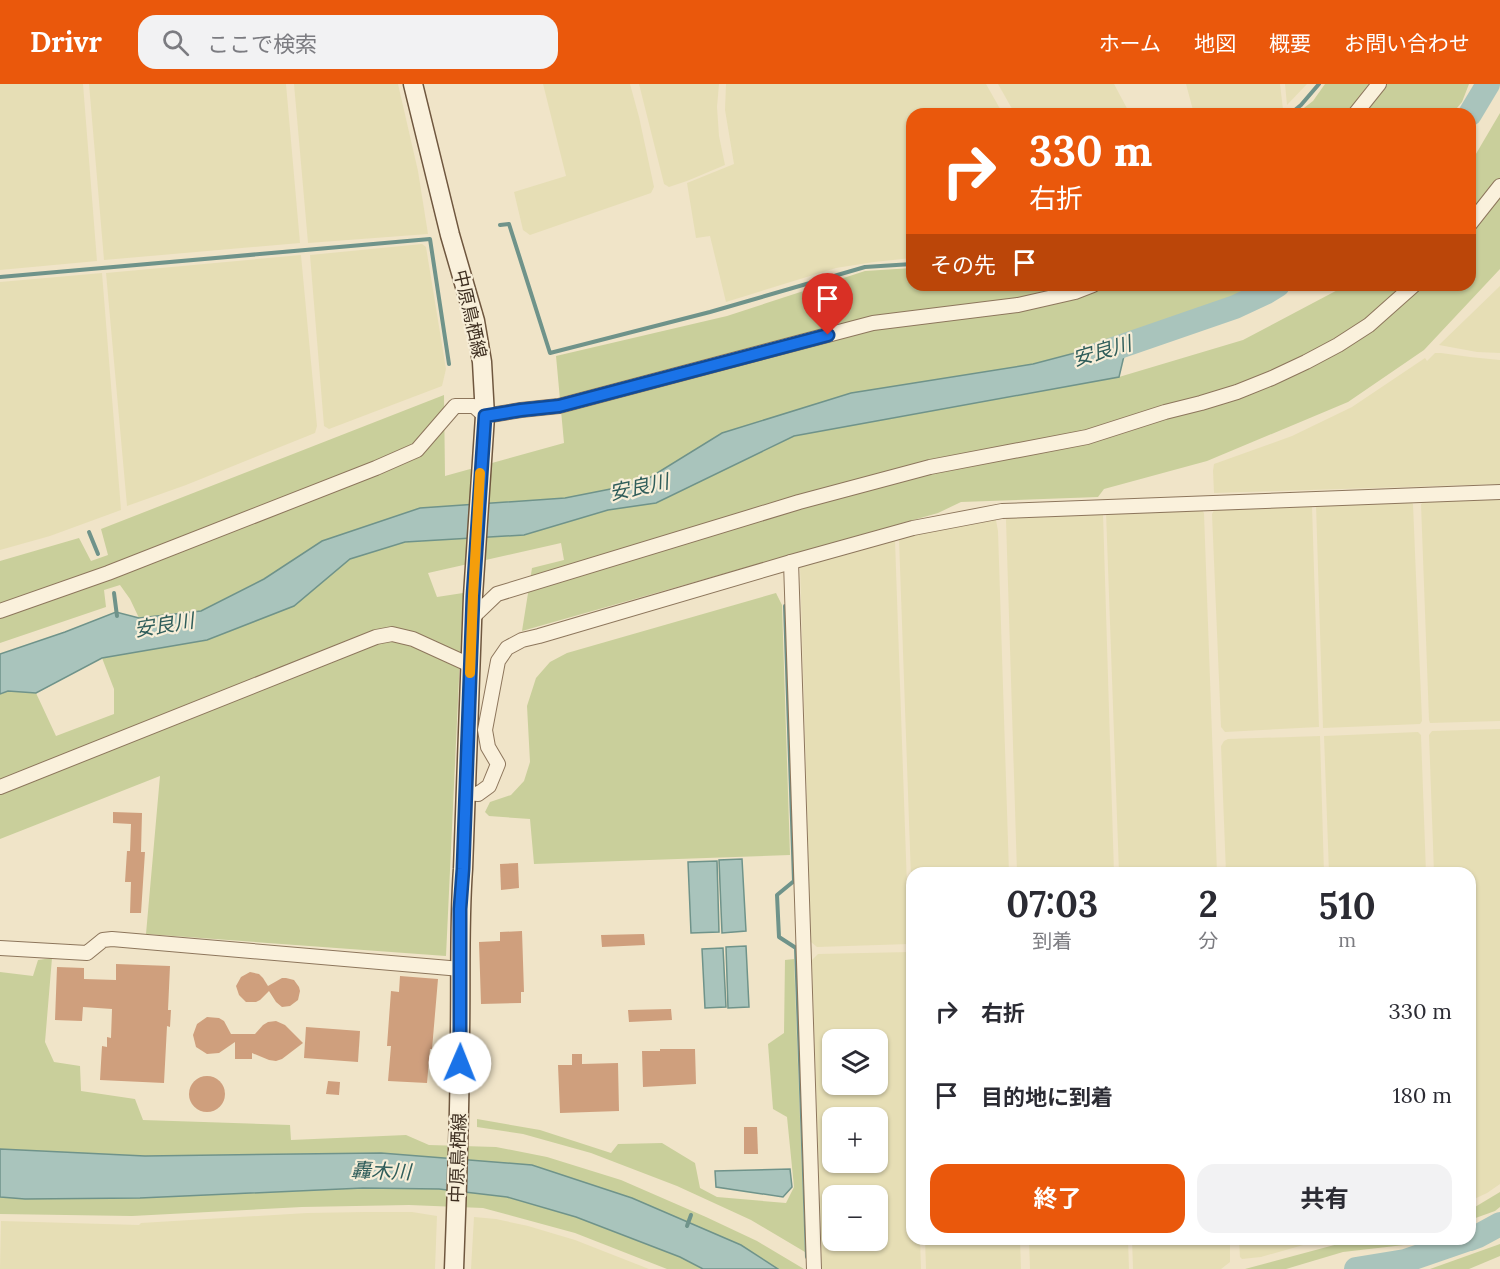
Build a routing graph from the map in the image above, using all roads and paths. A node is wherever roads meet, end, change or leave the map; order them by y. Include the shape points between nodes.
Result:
1 (413, 84) edge
2 (1380, 84) edge
3 (1360, 108) edge
4 (1500, 186) edge
5 (1476, 216) edge
6 (1078, 291) edge
7 (1407, 291) edge
8 (484, 423) junction
9 (1500, 492) edge
10 (792, 561) junction
11 (0, 611) edge
12 (472, 618) junction
13 (470, 665) junction
14 (0, 787) edge
15 (466, 793) junction
16 (0, 948) edge
17 (461, 969) junction
18 (454, 1269) edge
19 (814, 1269) edge

1 - 8 main road, 中原鳥栖線 via 475,321 482,362
2 - 3 street
4 - 5 street
6 - 8 street via 1018,305 873,323 559,406 521,410
7 - 12 street via 1369,325 1338,345 1237,392 1087,437 930,467 799,502 497,594
8 - 11 street via 474,406 455,406 417,450
8 - 12 main road, 中原鳥栖線
9 - 10 street via 1002,511 913,528
10 - 15 street via 522,640 507,648 498,662 485,730 488,747 498,764 489,786 478,794
10 - 19 street
12 - 13 main road, 中原鳥栖線
13 - 14 street via 413,639 392,634 376,637
13 - 15 main road, 中原鳥栖線
15 - 17 main road, 中原鳥栖線
16 - 17 street via 87,953 103,940 112,939
17 - 18 main road, 中原鳥栖線

